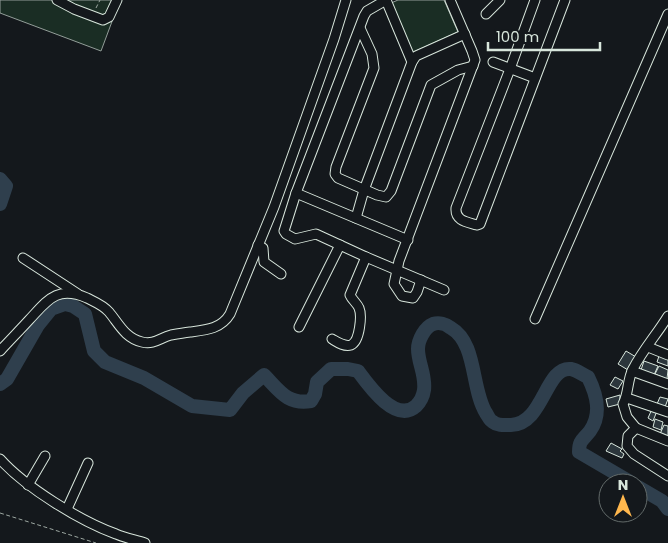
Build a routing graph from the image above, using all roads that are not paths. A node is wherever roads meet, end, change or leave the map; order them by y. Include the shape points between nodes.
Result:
1 (57, 0) edge
2 (117, 0) edge
3 (346, 0) edge
4 (386, 0) edge
5 (450, 0) edge
6 (500, 0) edge
7 (535, 0) edge
8 (565, 0) edge
9 (486, 14) dead end
10 (668, 14) edge
11 (360, 28) junction
12 (465, 34) junction
13 (412, 62) junction
14 (493, 62) dead end
15 (472, 66) junction
16 (510, 69) junction
17 (535, 78) junction
18 (364, 190) junction
19 (296, 193) junction
20 (356, 218) junction
21 (408, 240) junction
22 (258, 245) junction
23 (340, 245) junction
24 (366, 257) junction
25 (23, 258) dead end
26 (396, 270) junction
27 (281, 274) dead end
28 (421, 280) junction
29 (444, 290) dead end
30 (78, 294) junction
31 (536, 319) dead end
32 (666, 322) edge
33 (299, 327) dead end
34 (332, 339) dead end
35 (648, 347) junction
36 (0, 351) edge
37 (668, 355) edge
38 (632, 371) junction
39 (668, 384) edge
40 (627, 398) junction
41 (668, 412) edge
42 (636, 428) junction
43 (668, 441) edge
44 (45, 456) dead end
45 (0, 459) edge
46 (88, 463) dead end
47 (668, 476) edge
48 (28, 485) junction
49 (67, 509) junction
50 (146, 543) edge

1 - 2 street via 103,20 109,17
3 - 22 street
4 - 11 street via 367,11
4 - 13 street
5 - 12 street
6 - 9 street
7 - 16 street
8 - 17 street
10 - 31 street
11 - 18 street via 372,54 374,68 334,172 338,178
11 - 19 street
12 - 13 street via 416,56
12 - 15 street via 474,56
13 - 18 street
14 - 16 street
15 - 18 street via 431,85 388,196
15 - 21 street
16 - 17 street
16 - 17 street via 456,208 458,218 477,225
18 - 20 street
19 - 20 street
19 - 23 street via 284,228 286,234 295,239 316,234
20 - 21 street
21 - 26 street
22 - 27 street via 263,248 264,262
22 - 30 street via 230,314 220,326 206,330 170,336 150,344 133,340 106,308
23 - 24 street
23 - 33 street
24 - 26 street
24 - 34 street via 350,295 359,310 357,336 350,345
25 - 30 street
26 - 28 street
26 - 28 street via 394,284 406,298 415,296
28 - 29 street
30 - 36 street via 63,294 46,301
32 - 35 street
35 - 37 street
35 - 38 street
38 - 39 street
38 - 40 street
40 - 41 street
40 - 42 street via 625,412
42 - 43 street
42 - 47 street via 628,436 627,446
44 - 48 street
45 - 48 street
46 - 49 street
48 - 49 street
49 - 50 street via 116,534

